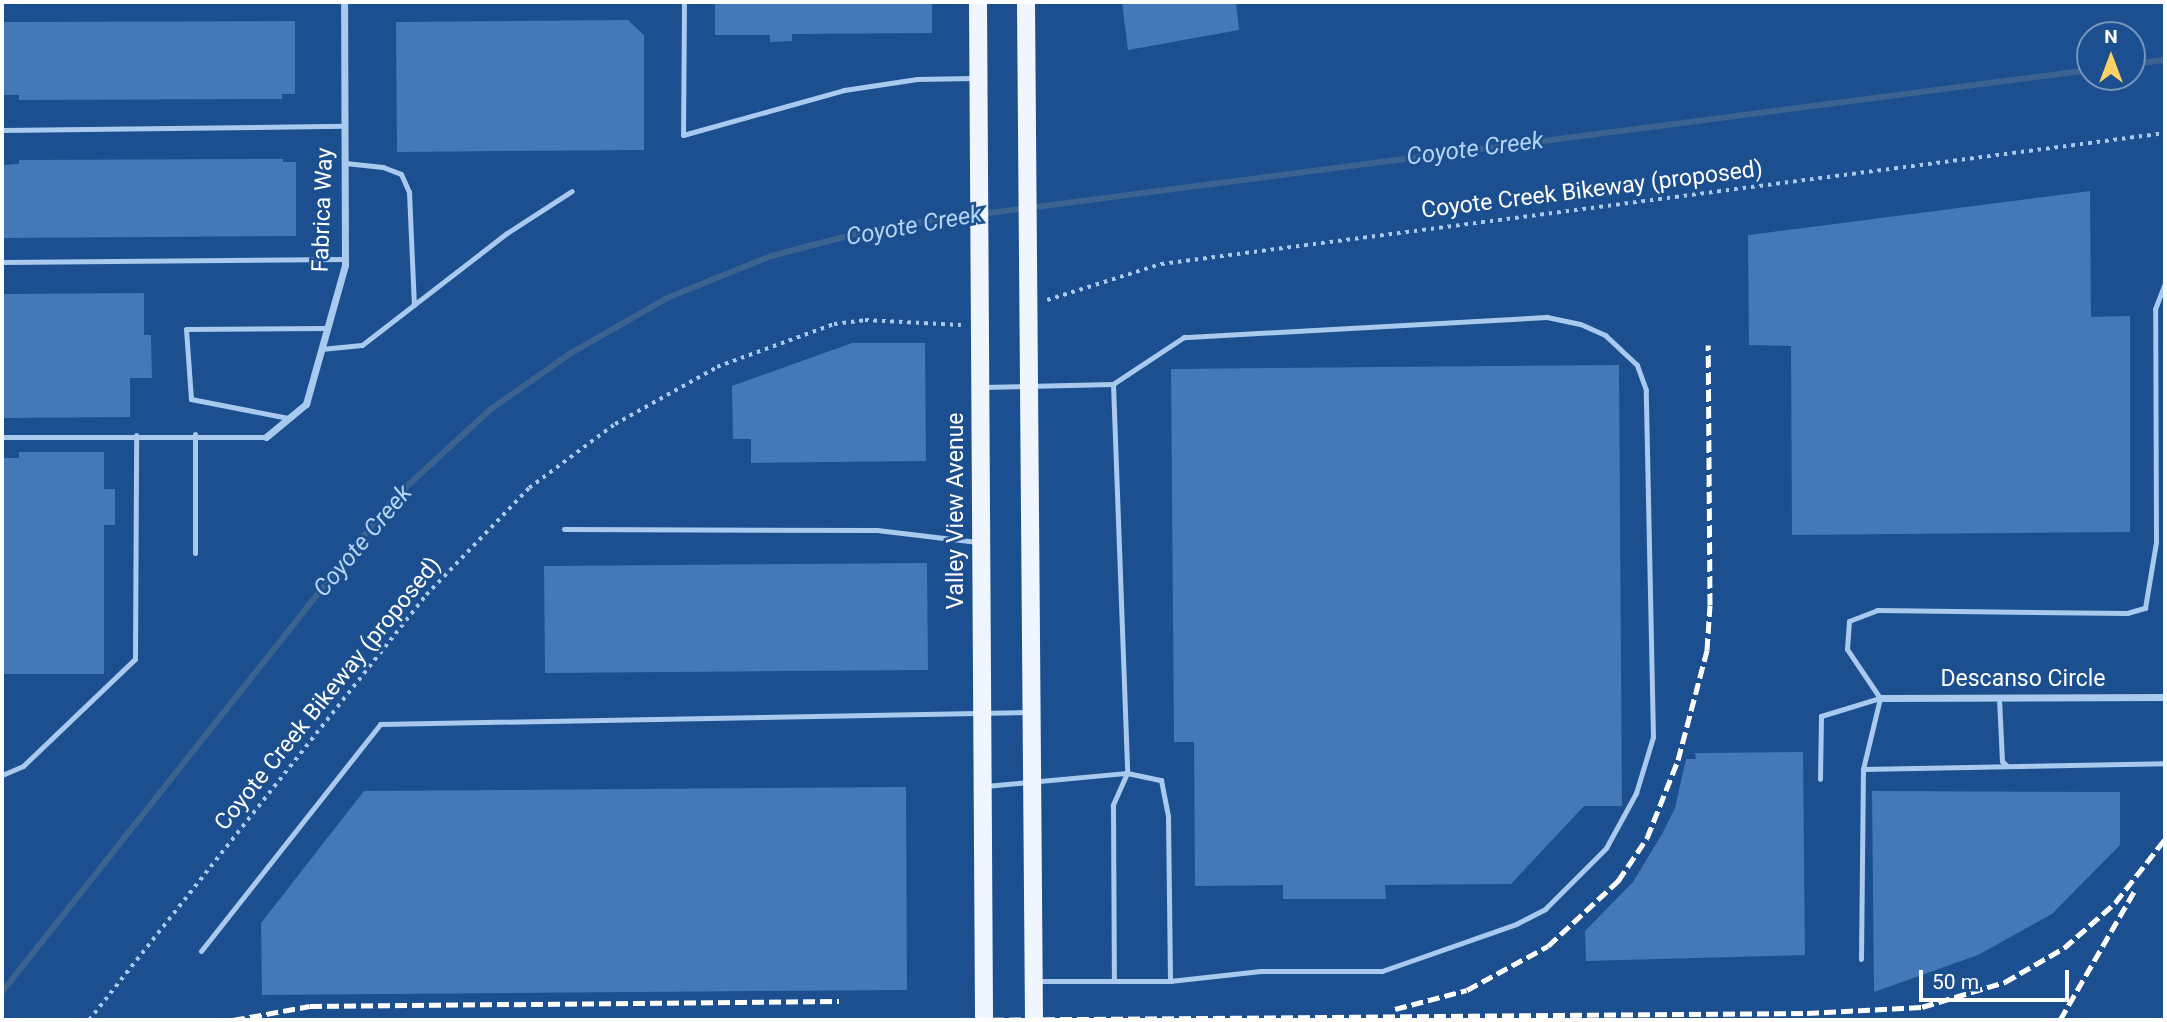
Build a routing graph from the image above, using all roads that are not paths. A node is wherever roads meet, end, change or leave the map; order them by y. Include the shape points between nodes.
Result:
1 (344, 2) edge
2 (684, 2) edge
3 (978, 2) edge
4 (1026, 2) edge
5 (979, 78) junction
6 (345, 126) junction
7 (2, 130) edge
8 (345, 163) junction
9 (572, 191) dead end
10 (345, 259) junction
11 (2, 262) edge
12 (2165, 283) edge
13 (414, 305) junction
14 (327, 328) junction
15 (321, 349) junction
16 (1113, 384) junction
17 (1029, 385) junction
18 (979, 387) junction
19 (288, 418) junction
20 (195, 434) junction
21 (136, 435) junction
22 (2, 437) edge
23 (266, 437) joint
24 (564, 529) dead end
25 (2156, 541) junction
26 (2165, 541) edge
27 (980, 542) junction
28 (195, 553) dead end
29 (2165, 697) edge
30 (1881, 698) junction
31 (1999, 698) junction
32 (1031, 712) junction
33 (982, 713) junction
34 (2165, 763) edge
35 (2007, 767) junction
36 (1863, 769) junction
37 (1127, 773) junction
38 (2, 775) edge
39 (1820, 779) dead end
40 (1032, 784) junction
41 (982, 786) junction
42 (201, 951) dead end
43 (1861, 959) dead end
44 (1114, 979) junction
45 (1034, 981) junction
46 (1170, 981) junction
47 (984, 1020) edge
48 (1034, 1020) edge

1 - 6 street, Fabrica Way
2 - 5 lane via 683,135 844,90 917,79
3 - 5 main road, Valley View Avenue
4 - 17 main road
5 - 18 main road, Valley View Avenue
6 - 7 lane
6 - 8 street, Fabrica Way
8 - 10 street, Fabrica Way
8 - 13 lane via 401,174 409,192
9 - 13 lane
10 - 11 lane
10 - 14 street, Fabrica Way
12 - 25 lane via 2155,309
13 - 15 lane via 362,345
14 - 15 street, Fabrica Way
14 - 19 lane via 187,329 191,398
15 - 19 street, Fabrica Way via 306,404
16 - 17 lane
16 - 37 lane
16 - 46 lane via 1184,337 1546,317 1580,324 1612,340 1637,365 1646,390 1653,737 1636,793 1606,848 1545,909 1516,924 1382,971 1260,971
17 - 18 lane
17 - 32 main road
18 - 27 main road, Valley View Avenue
19 - 23 street, Fabrica Way
20 - 21 lane
20 - 23 lane
20 - 28 lane
21 - 22 lane
21 - 38 lane via 135,659 23,766
24 - 27 lane via 877,530
25 - 26 lane
25 - 30 lane via 2145,608 2127,613 1877,610 1849,621 1847,649
27 - 33 main road, Valley View Avenue
29 - 31 street, Descanso Circle
30 - 31 street, Descanso Circle
30 - 36 lane
30 - 39 lane via 1821,716
31 - 35 lane via 2002,761
32 - 33 lane
32 - 40 main road
33 - 41 main road, Valley View Avenue
33 - 42 lane via 380,724
34 - 35 lane
35 - 36 lane
36 - 43 lane
37 - 40 lane
37 - 44 lane via 1113,805
37 - 46 lane via 1161,780 1168,817
40 - 41 lane
40 - 45 main road
41 - 47 main road, Valley View Avenue
44 - 45 lane
44 - 46 lane
45 - 48 main road

